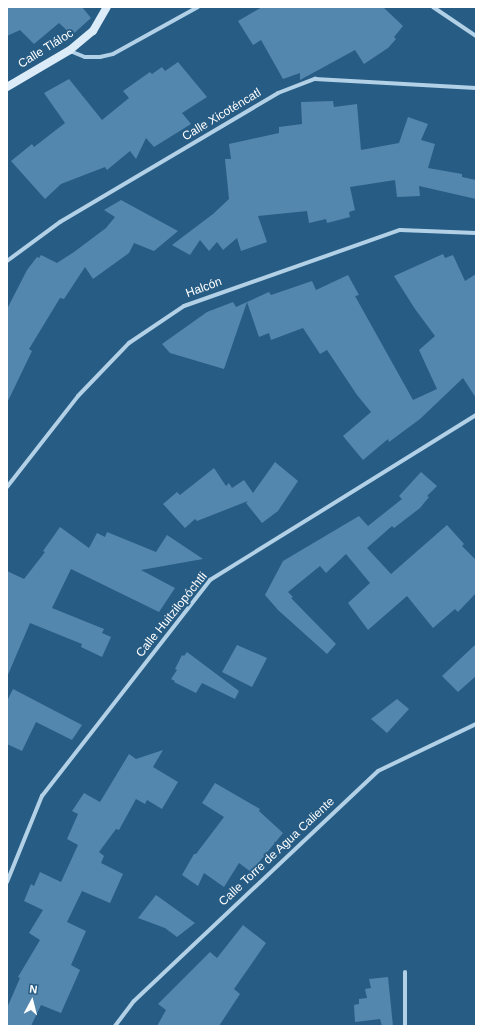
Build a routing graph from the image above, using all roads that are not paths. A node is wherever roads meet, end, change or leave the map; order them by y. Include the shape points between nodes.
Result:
1 (107, 7) edge
2 (198, 7) edge
3 (433, 7) edge
4 (476, 36) edge
5 (70, 50) junction
6 (7, 87) edge
7 (476, 88) edge
8 (476, 233) edge
9 (7, 261) edge
10 (476, 415) edge
11 (7, 487) edge
12 (476, 724) edge
13 (7, 882) edge
14 (405, 972) dead end
15 (115, 1026) edge
16 (405, 1026) edge

1 - 5 street, Calle Tláloc via 93,31
2 - 5 street via 113,54 85,57
3 - 4 street
5 - 6 street, Calle Tláloc
7 - 9 street, Calle Xicoténcatl via 315,80 278,93 60,222
8 - 11 street, Halcón via 400,230 184,306 129,343 78,396
10 - 13 street, Calle Huitzilopóchtli via 210,580 42,796
12 - 15 street, Calle Torre de Agua Caliente via 378,772 134,1001
14 - 16 street

